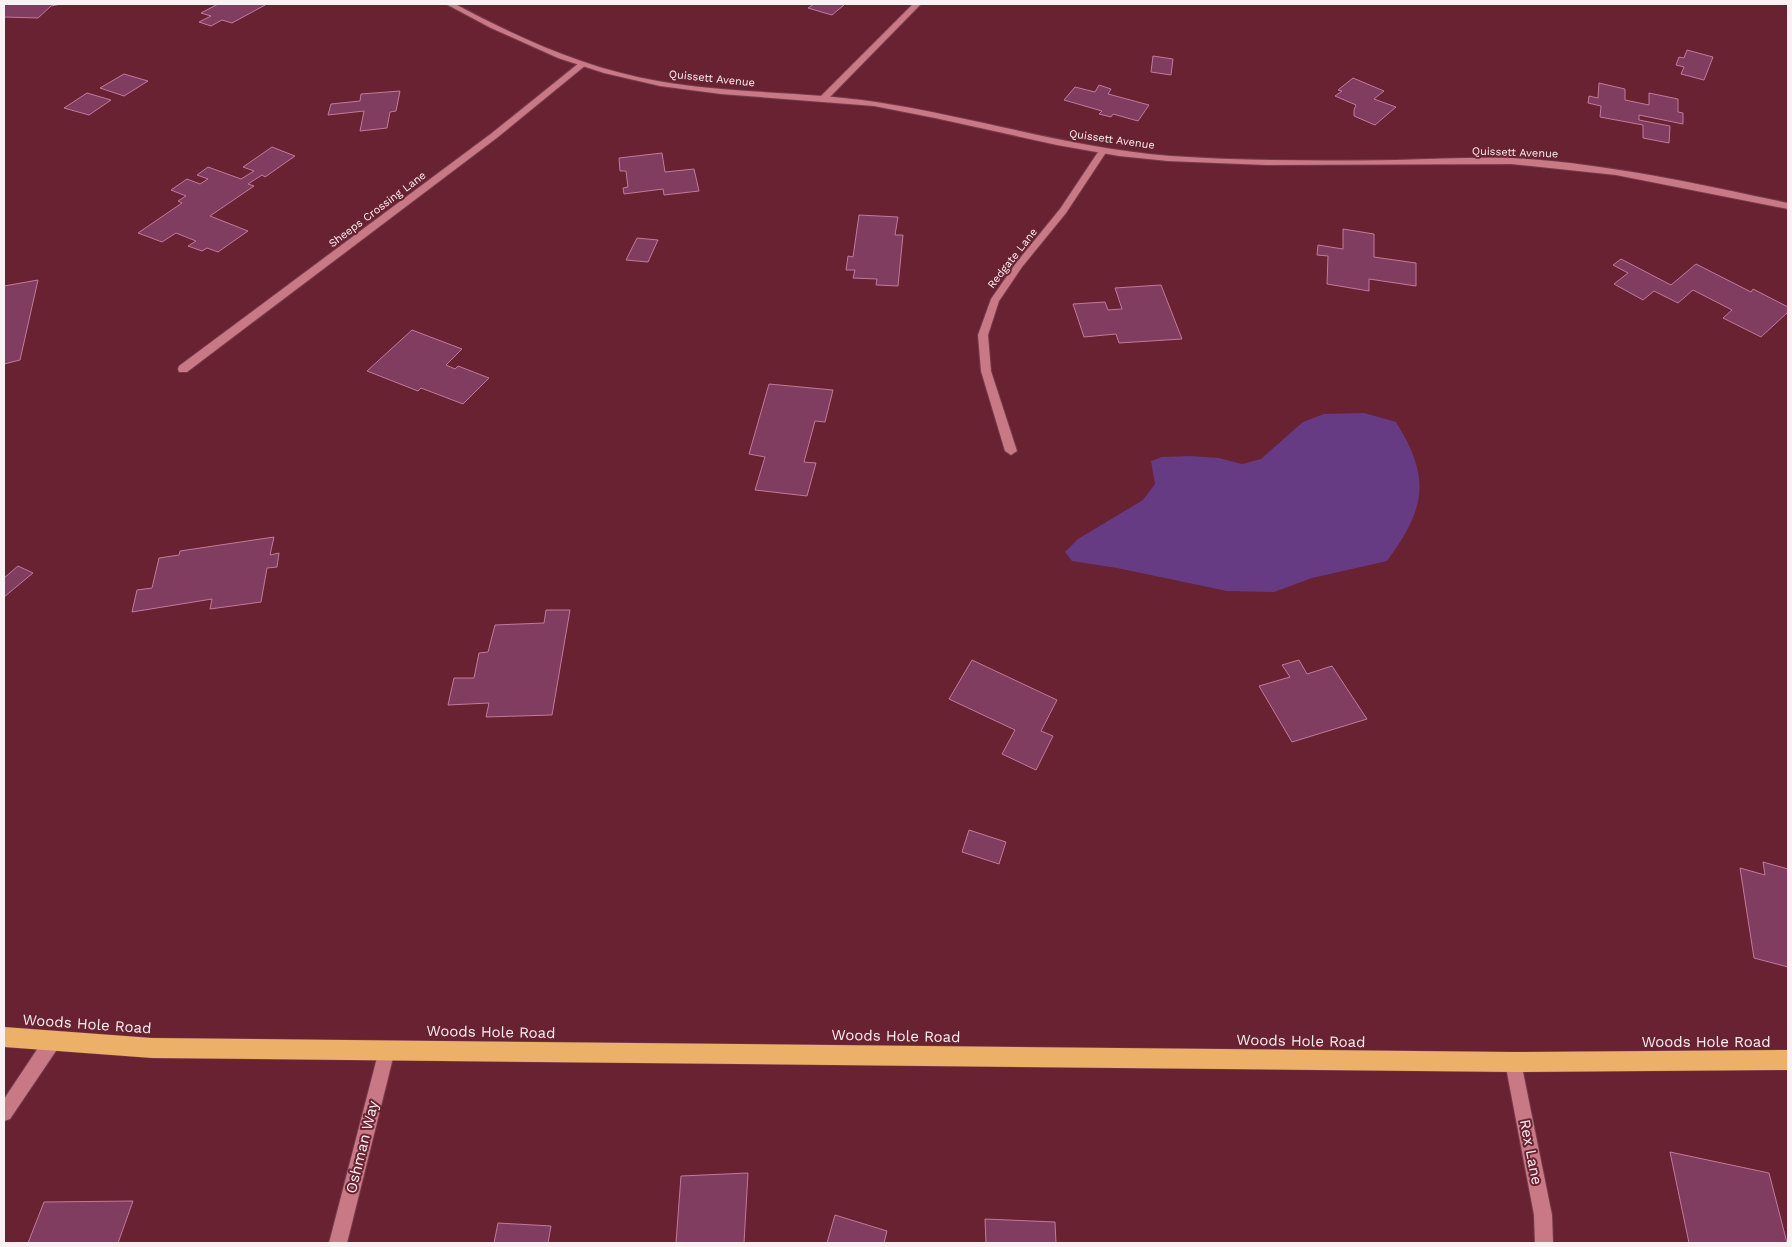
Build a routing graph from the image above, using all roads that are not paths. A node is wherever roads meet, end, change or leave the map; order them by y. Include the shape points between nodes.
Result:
1 (450, 4) edge
2 (917, 4) edge
3 (582, 64) junction
4 (823, 99) junction
5 (1104, 151) junction
6 (1788, 206) edge
7 (184, 369) dead end
8 (1011, 451) dead end
9 (4, 1037) edge
10 (52, 1042) junction
11 (387, 1050) junction
12 (1788, 1060) edge
13 (1513, 1062) junction
14 (4, 1112) edge
15 (338, 1243) edge
16 (1544, 1243) edge

1 - 3 main road, Quissett Avenue via 519,39
2 - 4 main road
3 - 4 main road, Quissett Avenue via 674,86
3 - 7 main road, Sheeps Crossing Lane via 495,135
4 - 5 main road, Quissett Avenue via 922,113
5 - 6 main road, Quissett Avenue via 1221,161 1544,164 1644,177
5 - 8 main road, Redgate Lane via 994,301 983,335 986,371
9 - 10 highway, Woods Hole Road
10 - 11 highway, Woods Hole Road via 152,1048
10 - 14 main road
11 - 13 highway, Woods Hole Road
11 - 15 main road, Oshman Way
12 - 13 highway, Woods Hole Road
13 - 16 main road, Rex Lane via 1543,1215

